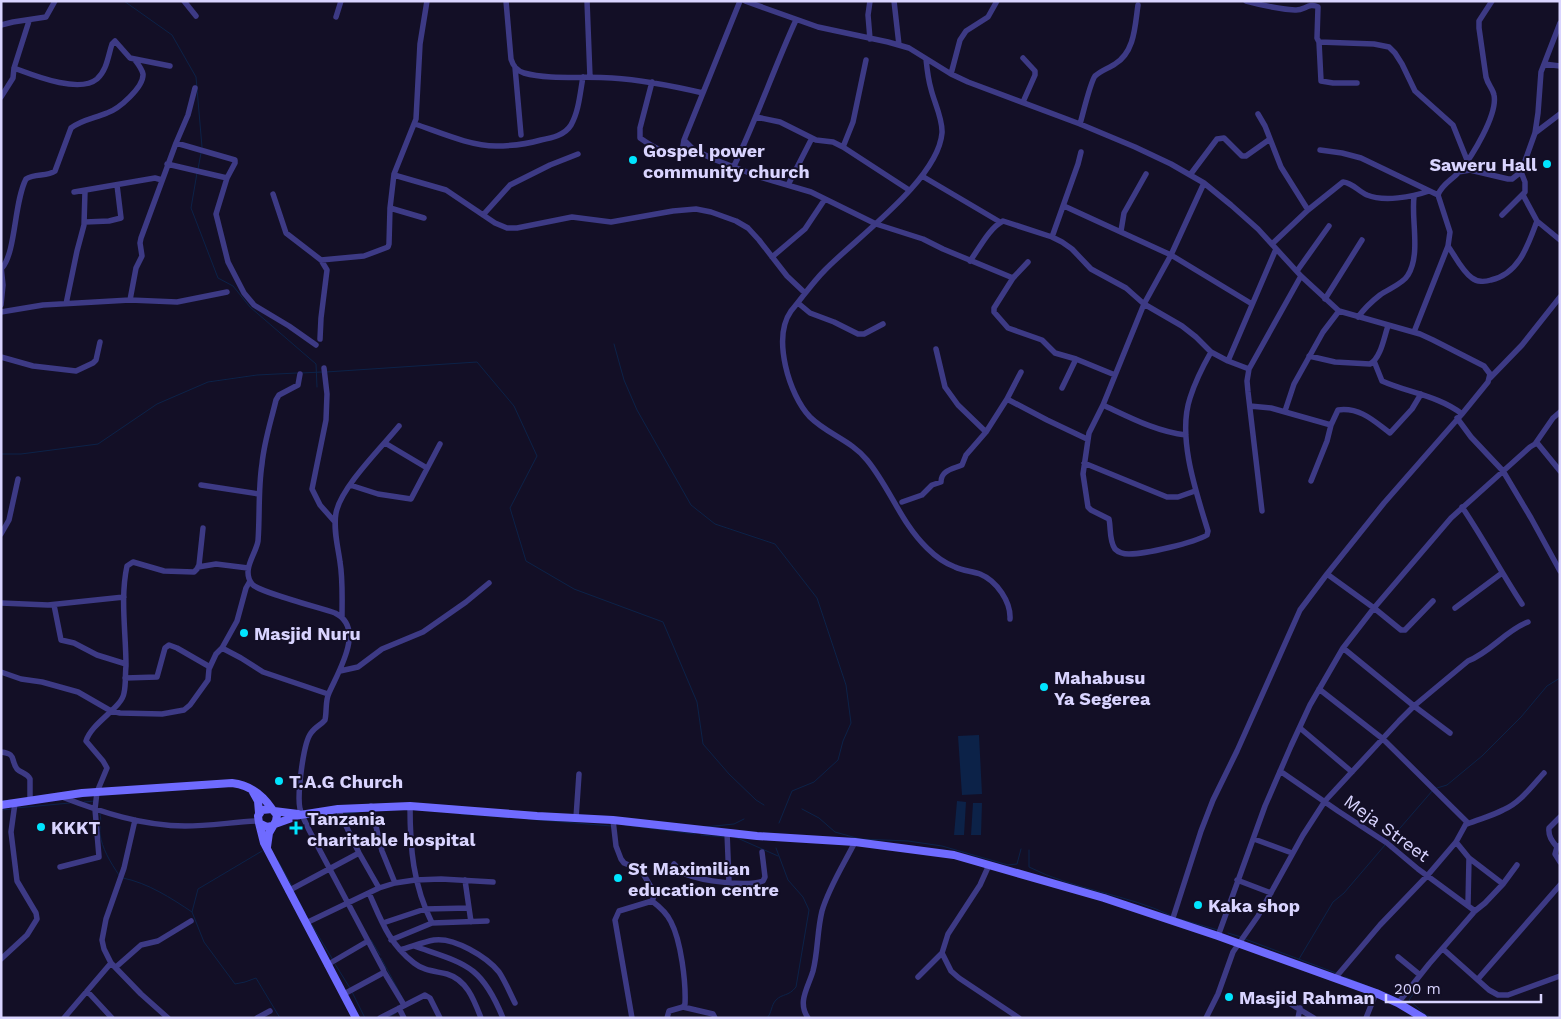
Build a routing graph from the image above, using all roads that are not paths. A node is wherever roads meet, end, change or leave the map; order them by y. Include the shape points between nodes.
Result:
1 (55, 1) edge
2 (184, 1) edge
3 (341, 1) edge
4 (427, 1) edge
5 (506, 1) edge
6 (587, 1) edge
7 (740, 1) edge
8 (745, 1) edge
9 (870, 1) edge
10 (894, 1) edge
11 (997, 1) edge
12 (1246, 1) edge
13 (1492, 1) edge
14 (1138, 4) dead end
15 (196, 16) dead end
16 (336, 17) dead end
17 (29, 20) junction
18 (796, 20) junction
19 (1560, 23) edge
20 (1, 25) edge
21 (870, 39) junction
22 (1319, 42) junction
23 (899, 45) junction
24 (1023, 58) dead end
25 (926, 59) junction
26 (136, 60) junction
27 (866, 60) dead end
28 (1544, 64) junction
29 (170, 66) dead end
30 (1560, 66) edge
31 (515, 67) junction
32 (14, 68) junction
33 (951, 74) junction
34 (583, 77) junction
35 (590, 77) junction
36 (652, 82) junction
37 (1357, 83) dead end
38 (196, 88) dead end
39 (704, 93) junction
40 (1, 97) edge
41 (1023, 102) junction
42 (1258, 114) dead end
43 (1560, 114) edge
44 (756, 117) junction
45 (415, 124) junction
46 (1080, 124) junction
47 (1535, 133) junction
48 (521, 135) dead end
49 (812, 138) junction
50 (1270, 139) junction
51 (684, 140) junction
52 (176, 143) junction
53 (843, 147) junction
54 (1320, 150) dead end
55 (1081, 152) dead end
56 (578, 154) dead end
57 (1467, 160) junction
58 (168, 164) junction
59 (734, 166) junction
60 (1458, 172) junction
61 (1520, 172) junction
62 (1146, 174) dead end
63 (394, 175) junction
64 (1190, 175) junction
65 (922, 176) junction
66 (227, 178) junction
67 (162, 180) junction
68 (1204, 183) junction
69 (117, 185) junction
70 (788, 185) junction
71 (909, 190) junction
72 (85, 191) junction
73 (1429, 191) junction
74 (74, 192) dead end
75 (273, 194) dead end
76 (1438, 195) junction
77 (1523, 195) junction
78 (1414, 197) junction
79 (825, 199) junction
80 (1064, 206) junction
81 (390, 208) junction
82 (1308, 210) junction
83 (483, 215) junction
84 (1502, 216) dead end
85 (424, 218) dead end
86 (1537, 221) junction
87 (84, 222) junction
88 (1000, 222) junction
89 (876, 224) junction
90 (1329, 226) dead end
91 (1121, 231) junction
92 (1052, 237) junction
93 (1362, 240) dead end
94 (1560, 240) edge
95 (1272, 244) junction
96 (1448, 246) junction
97 (1276, 250) junction
98 (1171, 255) junction
99 (772, 257) junction
100 (321, 260) junction
101 (970, 261) junction
102 (1028, 262) dead end
103 (2, 267) edge
104 (1299, 273) junction
105 (1013, 278) junction
106 (2, 284) edge
107 (227, 292) dead end
108 (805, 293) junction
109 (1560, 297) edge
110 (1325, 299) junction
111 (130, 300) junction
112 (798, 303) junction
113 (66, 304) junction
114 (1144, 304) junction
115 (1252, 304) junction
116 (1, 305) edge
117 (1339, 311) junction
118 (1, 312) edge
119 (1358, 317) junction
120 (883, 324) dead end
121 (1388, 326) junction
122 (1414, 332) junction
123 (320, 339) dead end
124 (100, 342) dead end
125 (316, 345) dead end
126 (936, 348) dead end
127 (1211, 352) junction
128 (1309, 356) junction
129 (1, 357) edge
130 (1076, 359) junction
131 (1374, 361) junction
132 (1228, 362) junction
133 (324, 368) dead end
134 (1250, 369) junction
135 (1021, 372) dead end
136 (300, 374) dead end
137 (1115, 375) junction
138 (1490, 378) junction
139 (1062, 388) dead end
140 (1421, 394) junction
141 (1007, 398) junction
142 (1103, 405) junction
143 (1250, 406) junction
144 (1285, 411) junction
145 (1560, 412) edge
146 (1460, 416) junction
147 (1331, 425) junction
148 (399, 426) dead end
149 (986, 432) junction
150 (1186, 435) junction
151 (1087, 439) junction
152 (385, 443) junction
153 (440, 444) dead end
154 (1535, 444) junction
155 (1084, 463) junction
156 (427, 468) junction
157 (1503, 471) junction
158 (1560, 471) edge
159 (18, 480) dead end
160 (1311, 481) dead end
161 (350, 484) junction
162 (201, 486) dead end
163 (1195, 491) junction
164 (259, 494) junction
165 (902, 502) dead end
166 (1462, 507) junction
167 (1262, 511) dead end
168 (335, 522) junction
169 (203, 528) dead end
170 (2, 533) edge
171 (198, 567) junction
172 (248, 568) junction
173 (1560, 572) edge
174 (1502, 573) junction
175 (1327, 574) junction
176 (250, 581) junction
177 (489, 583) dead end
178 (124, 597) junction
179 (1433, 601) dead end
180 (1, 603) edge
181 (1522, 604) dead end
182 (54, 605) junction
183 (1374, 608) junction
184 (1455, 608) dead end
185 (342, 617) junction
186 (1010, 619) dead end
187 (1528, 622) dead end
188 (222, 648) junction
189 (1343, 648) junction
190 (126, 664) junction
191 (210, 667) junction
192 (1, 672) edge
193 (340, 672) junction
194 (126, 678) junction
195 (1319, 690) junction
196 (328, 694) junction
197 (1414, 706) junction
198 (111, 711) junction
199 (1300, 728) junction
200 (1450, 733) dead end
201 (1383, 740) junction
202 (1, 752) edge
203 (1280, 771) junction
204 (1352, 772) junction
205 (1544, 773) dead end
206 (579, 774) dead end
207 (250, 788) junction
208 (97, 792) junction
209 (60, 796) junction
210 (30, 801) junction
211 (1325, 801) junction
212 (15, 803) junction
213 (1, 806) edge
214 (371, 806) junction
215 (410, 806) junction
216 (338, 808) junction
217 (95, 809) junction
218 (273, 810) junction
219 (301, 814) junction
220 (1560, 817) edge
221 (576, 818) junction
222 (259, 819) junction
223 (135, 820) junction
224 (613, 820) junction
225 (1466, 824) junction
226 (274, 825) junction
227 (726, 832) junction
228 (1254, 839) junction
229 (855, 842) junction
230 (1456, 842) junction
231 (1559, 846) edge
232 (266, 847) junction
233 (762, 852) dead end
234 (359, 853) junction
235 (1292, 853) junction
236 (1469, 858) junction
237 (1560, 862) edge
238 (674, 864) dead end
239 (1517, 865) dead end
240 (60, 866) dead end
241 (989, 866) junction
242 (328, 869) junction
243 (1427, 876) junction
244 (415, 880) junction
245 (465, 880) junction
246 (1238, 880) junction
247 (493, 882) dead end
248 (729, 882) junction
249 (395, 883) junction
250 (1504, 884) junction
251 (1560, 884) edge
252 (379, 888) junction
253 (288, 891) junction
254 (369, 892) junction
255 (1271, 893) junction
256 (652, 901) junction
257 (347, 903) junction
258 (1468, 904) junction
259 (469, 908) junction
260 (425, 909) junction
261 (1475, 911) junction
262 (191, 921) dead end
263 (487, 921) dead end
264 (1172, 921) junction
265 (471, 922) junction
266 (306, 923) junction
267 (382, 923) junction
268 (432, 923) junction
269 (1218, 936) junction
270 (391, 940) junction
271 (368, 941) junction
272 (1239, 943) junction
273 (414, 946) junction
274 (1443, 949) junction
275 (400, 950) junction
276 (942, 954) junction
277 (1398, 957) dead end
278 (1, 959) edge
279 (110, 962) junction
280 (327, 965) junction
281 (116, 967) junction
282 (384, 972) junction
283 (1420, 976) junction
284 (1560, 976) edge
285 (918, 977) dead end
286 (1336, 977) junction
287 (1478, 979) junction
288 (87, 992) junction
289 (1376, 993) junction
290 (344, 994) junction
291 (1284, 1000) dead end
292 (515, 1003) dead end
293 (1398, 1003) junction
294 (402, 1007) junction
295 (683, 1007) junction
296 (1300, 1008) junction
297 (270, 1010) dead end
298 (166, 1017) edge
299 (64, 1018) edge
300 (112, 1018) edge
301 (257, 1018) edge
302 (356, 1018) edge
303 (380, 1018) edge
304 (404, 1018) edge
305 (440, 1018) edge
306 (481, 1018) edge
307 (503, 1018) edge
308 (632, 1018) edge
309 (667, 1018) edge
310 (715, 1018) edge
311 (808, 1018) edge
312 (1019, 1018) edge
313 (1206, 1018) edge
314 (1298, 1018) edge
315 (1314, 1018) edge
316 (1366, 1018) edge
317 (1423, 1018) edge

1 - 17 street via 46,17
2 - 15 street
3 - 16 street
4 - 45 street via 420,44
5 - 31 street via 511,59
6 - 35 street
7 - 39 street
8 - 18 street
9 - 21 street
10 - 23 street
11 - 33 street via 988,17 966,31 957,48
12 - 22 street via 1296,10 1316,5
13 - 57 street via 1479,21 1479,28 1486,77 1494,92 1494,108
14 - 46 street via 1132,42 1117,64 1096,76 1092,82
17 - 20 street
17 - 32 street
18 - 21 street
18 - 44 street
19 - 28 street
21 - 23 street
22 - 37 street via 1321,80
22 - 57 street via 1389,47 1402,64 1415,92 1453,125
23 - 25 street
24 - 41 street via 1035,75
25 - 33 street
25 - 65 street via 942,130 936,152
26 - 29 street
26 - 32 street via 128,57 118,42 113,42 97,79 82,84 62,83
26 - 103 street via 143,76 132,95 112,111 71,128 55,171 26,179 9,253
27 - 53 street via 853,122
28 - 30 street
28 - 47 street via 1539,81
31 - 34 street via 523,73
31 - 48 street
32 - 40 street via 13,78
33 - 41 street
34 - 35 street
34 - 45 street via 571,125 553,138 495,146
35 - 36 street
36 - 39 street
36 - 51 street via 639,137 679,154
38 - 52 street
39 - 51 street
41 - 46 street
42 - 50 street
43 - 47 street
44 - 49 street via 780,122
44 - 59 street
45 - 63 street
46 - 64 street
47 - 61 street
49 - 53 street
49 - 70 street
50 - 64 street via 1242,156 1224,138 1217,139
50 - 82 street via 1281,167
51 - 59 street via 700,153
52 - 58 street
52 - 66 street via 234,159
53 - 71 street
54 - 73 street via 1361,158
55 - 80 street
56 - 83 street via 510,185
57 - 60 street
58 - 66 street
58 - 67 street
59 - 70 street
60 - 61 street via 1470,170 1512,179
60 - 76 street via 1445,183
61 - 77 street via 1525,182
62 - 91 street via 1124,213
63 - 81 street
63 - 83 street via 446,190
64 - 68 street
65 - 71 street
65 - 88 street
66 - 125 street via 216,217 228,262 244,293 254,305
67 - 69 street via 155,178
67 - 111 street via 140,243 142,257 136,268
68 - 95 street
68 - 98 street
69 - 72 street
69 - 87 street via 121,218
70 - 79 street
71 - 89 street
72 - 74 street
72 - 87 street
73 - 76 street
73 - 78 street
75 - 100 street via 286,233
76 - 96 street via 1450,232
77 - 84 street
77 - 86 street
78 - 82 street via 1368,196 1349,182 1343,182
78 - 119 street via 1414,258 1408,275 1366,306
79 - 89 street
79 - 99 street via 805,229
80 - 91 street
80 - 92 street
81 - 85 street
81 - 100 street via 388,247 364,256
82 - 95 street
83 - 99 street via 505,227 517,228 572,217 611,222 673,211 701,210 744,225
86 - 94 street
86 - 96 street via 1519,262 1508,272 1489,281 1472,278
87 - 113 street
88 - 92 street via 1006,221
88 - 101 street
89 - 101 street via 923,239
89 - 108 street via 825,269
90 - 104 street
91 - 98 street
92 - 114 street via 1072,249 1096,272 1128,289
93 - 110 street
95 - 97 street
96 - 122 street
97 - 104 street
97 - 115 street
98 - 114 street
98 - 115 street
99 - 108 street
100 - 123 street via 328,274
101 - 105 street
102 - 105 street
103 - 106 street
104 - 110 street
104 - 134 street
105 - 130 street via 994,308 998,318 1008,328 1042,340 1053,352
106 - 116 street
107 - 111 street via 173,302
108 - 112 street
109 - 138 street via 1522,345
110 - 117 street
111 - 113 street
112 - 120 street via 810,313 858,334
112 - 186 street via 785,322 782,346 793,388 804,410 819,425 866,458 906,522 927,548 942,561 983,575 995,585 1009,605
113 - 118 street
114 - 127 street via 1182,326
114 - 137 street
115 - 132 street
117 - 119 street
117 - 128 street
119 - 121 street
121 - 122 street
121 - 131 street
122 - 138 street via 1484,366
124 - 129 street via 96,360 76,371 34,366
126 - 149 street via 945,387 958,405
127 - 132 street
127 - 150 street via 1190,398
128 - 131 street via 1345,363 1370,364
128 - 144 street via 1294,384
130 - 137 street
130 - 139 street
131 - 140 street via 1382,381
132 - 134 street
133 - 168 street via 326,420 312,489 320,505
134 - 143 street via 1247,381
135 - 141 street
136 - 164 street via 298,385 276,400 263,455
137 - 142 street
138 - 146 street
140 - 146 street via 1452,406
140 - 147 street via 1390,433 1365,414 1348,410 1338,410
141 - 149 street
141 - 151 street
142 - 150 street via 1168,432
142 - 151 street
143 - 144 street
143 - 167 street
144 - 147 street
145 - 154 street
146 - 157 street via 1471,437
146 - 175 street
147 - 160 street
148 - 152 street
149 - 165 street via 966,455 962,465 944,473 941,482 932,485 924,494
150 - 163 street
151 - 155 street
152 - 156 street
152 - 161 street
153 - 156 street
154 - 157 street
154 - 158 street
155 - 163 street via 1167,497
155 - 163 street via 1088,507 1108,518 1114,547 1125,554 1206,537 1208,531
156 - 161 street via 411,499 378,494
157 - 166 street
157 - 173 street
159 - 170 street via 9,520
161 - 168 street via 338,507
162 - 164 street
164 - 172 street via 257,542
166 - 174 street
166 - 183 street
168 - 185 street
169 - 171 street
171 - 172 street via 216,564
171 - 178 street via 192,572 164,571 129,563
172 - 176 street
174 - 181 street
174 - 184 street
175 - 183 street
175 - 264 street via 1298,614 1216,793
176 - 185 street via 271,593
176 - 188 street via 237,621
177 - 193 street via 423,632 382,649 358,667
178 - 182 street
178 - 190 street
179 - 183 street via 1403,630
180 - 182 street
182 - 190 street via 61,640
183 - 189 street
185 - 193 street via 348,627 348,644
187 - 197 street via 1517,626 1479,657 1468,661
188 - 191 street
188 - 196 street via 263,672
189 - 195 street
189 - 197 street
190 - 194 street
191 - 194 street via 169,645 165,648 158,677
191 - 198 street via 206,682 184,710 158,714
192 - 198 street via 78,692
193 - 196 street
194 - 198 street via 122,700
195 - 199 street
195 - 201 street
196 - 219 street via 325,720 310,734 305,748 300,784
197 - 200 street
197 - 201 street
198 - 208 street via 86,741 106,768
199 - 203 street
199 - 204 street
201 - 204 street
201 - 225 street
202 - 210 street via 9,753 18,770 29,776
203 - 211 street, Meja Street
203 - 228 street
204 - 211 street
205 - 225 street via 1504,810
206 - 221 street
207 - 208 main road via 217,783
207 - 218 main road
207 - 222 main road via 258,801
208 - 209 main road
208 - 217 street
209 - 210 main road
209 - 217 street
210 - 212 main road
211 - 235 street
211 - 243 street, Meja Street via 1387,843
212 - 213 main road
212 - 278 street via 11,832 17,881 37,919 27,936
214 - 215 main road
214 - 216 main road
214 - 249 street via 382,851
215 - 221 main road
215 - 244 street
216 - 219 main road
216 - 234 street
217 - 223 street
217 - 240 street via 99,857
218 - 219 main road
218 - 222 main road via 264,809
218 - 226 main road via 277,818
219 - 226 main road
219 - 242 street
220 - 231 street via 1549,828 1548,834
221 - 224 main road
222 - 223 street via 183,826
222 - 226 main road via 267,827
222 - 232 main road
223 - 279 street via 124,868 103,931 104,949
224 - 227 main road
224 - 256 street via 621,859 643,872 655,894
225 - 230 street
226 - 232 main road
227 - 229 main road
227 - 248 street
228 - 235 street
228 - 246 street
229 - 241 main road via 929,850
229 - 311 street via 822,911 813,971 802,1002
230 - 236 street
230 - 243 street
231 - 237 street via 1556,854
232 - 253 main road
233 - 248 street via 763,881
234 - 242 street
234 - 252 street
235 - 255 street
236 - 250 street
236 - 258 street
238 - 248 street via 685,874
239 - 250 street
241 - 264 main road
241 - 276 street via 948,934
242 - 253 street
242 - 257 street
243 - 258 street, Meja Street
243 - 286 street
244 - 245 street
244 - 249 street
244 - 260 street
245 - 247 street
245 - 259 street
246 - 255 street
246 - 269 street
249 - 252 street
250 - 261 street
251 - 287 street
252 - 254 street
253 - 266 main road
254 - 257 street
254 - 267 street
255 - 272 street
256 - 295 street via 672,924 684,973
256 - 308 street via 619,911 614,920
257 - 266 street
257 - 271 street
258 - 261 street, Meja Street
259 - 260 street
259 - 265 street
260 - 267 street
260 - 268 street
261 - 274 street
262 - 281 street via 158,940 141,945
263 - 265 street
264 - 269 main road
265 - 268 street
266 - 280 main road
267 - 270 street
268 - 270 street
269 - 272 main road
270 - 275 street
271 - 280 street
271 - 282 street
272 - 286 main road
272 - 313 street
273 - 275 street
273 - 292 street via 443,940 473,951 500,973
273 - 307 street via 472,969 496,999
274 - 283 street
274 - 287 street
275 - 306 street via 414,964 457,979 466,987
276 - 285 street
276 - 312 street via 959,978
277 - 283 street
279 - 281 street
279 - 288 street
280 - 290 main road
281 - 298 street
282 - 290 street
282 - 294 street
283 - 293 street
284 - 287 street via 1504,996 1495,994
286 - 289 main road
288 - 299 street
288 - 300 street
289 - 293 main road
289 - 316 street
290 - 302 main road
291 - 296 street
293 - 317 main road
294 - 303 street
294 - 304 street
294 - 305 street via 428,996
295 - 309 street via 669,1011
295 - 310 street via 713,1014
296 - 314 street
296 - 315 street
297 - 301 street

